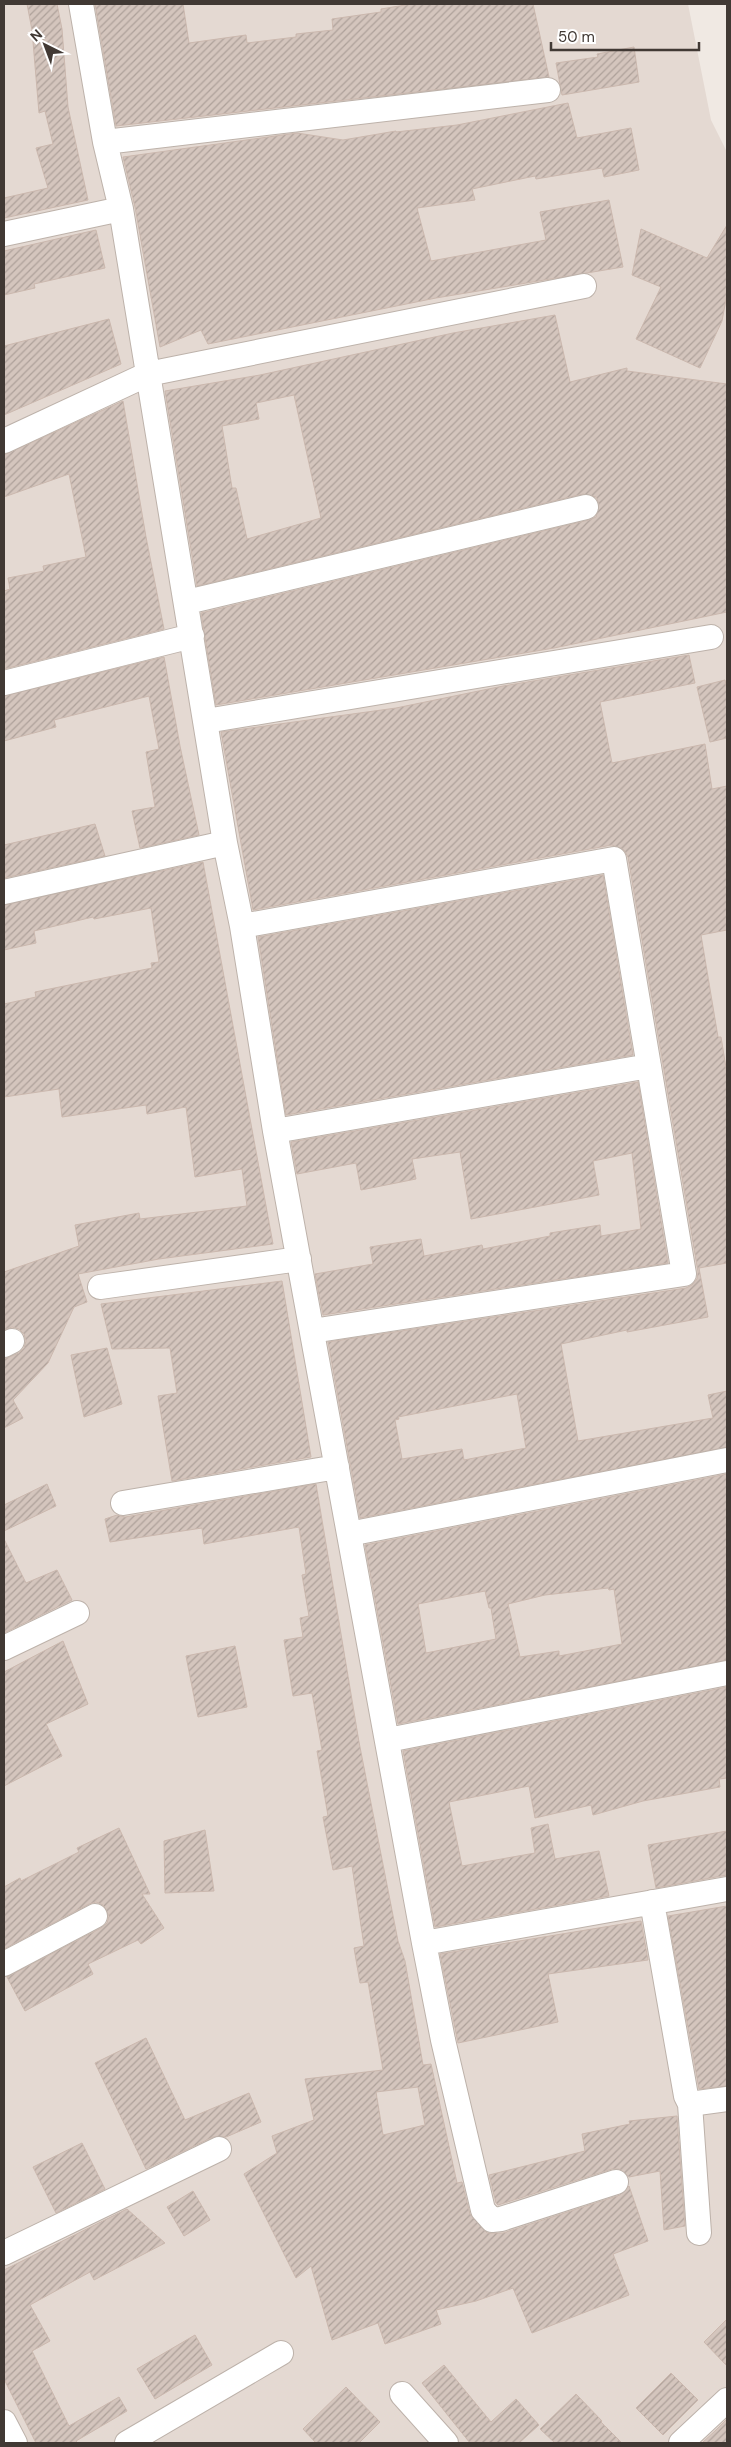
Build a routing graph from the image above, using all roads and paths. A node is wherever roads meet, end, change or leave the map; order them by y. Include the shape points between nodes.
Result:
1 (82, 4) edge
2 (548, 90) dead end
3 (105, 142) junction
4 (121, 209) junction
5 (4, 234) edge
6 (584, 286) dead end
7 (148, 374) junction
8 (4, 441) edge
9 (586, 507) dead end
10 (187, 602) junction
11 (192, 636) junction
12 (711, 637) dead end
13 (4, 683) edge
14 (206, 721) junction
15 (225, 843) junction
16 (4, 892) edge
17 (242, 926) junction
18 (649, 1066) junction
19 (275, 1131) junction
20 (299, 1259) junction
21 (100, 1287) dead end
22 (312, 1331) junction
23 (727, 1460) edge
24 (337, 1467) junction
25 (122, 1503) dead end
26 (350, 1534) junction
27 (77, 1613) dead end
28 (4, 1648) edge
29 (727, 1673) edge
30 (388, 1740) junction
31 (727, 1889) edge
32 (652, 1902) junction
33 (95, 1916) dead end
34 (424, 1942) junction
35 (4, 1964) edge
36 (727, 2098) edge
37 (690, 2104) junction
38 (219, 2150) dead end
39 (616, 2182) dead end
40 (699, 2233) dead end
41 (4, 2253) edge
42 (281, 2353) dead end
43 (402, 2394) dead end
44 (727, 2400) edge
45 (4, 2422) edge
46 (139, 2441) edge
47 (15, 2443) edge
48 (446, 2443) edge
49 (681, 2443) edge

1 - 3 street
2 - 3 street
3 - 4 street
4 - 5 street
4 - 7 street
6 - 7 street
7 - 8 street
7 - 10 street
9 - 10 street
10 - 11 street
11 - 13 street
11 - 14 street
12 - 14 street
14 - 15 street
15 - 16 street
15 - 17 street
17 - 18 street via 614,858
17 - 19 street
18 - 19 street
18 - 22 street via 684,1274
19 - 20 street
20 - 21 street
20 - 22 street
22 - 24 street
23 - 26 street
24 - 25 street
24 - 26 street
26 - 30 street
27 - 28 street
29 - 30 street
30 - 34 street
31 - 32 street
32 - 34 street
32 - 37 street
33 - 35 street
34 - 39 street via 443,2040 483,2210 492,2220 502,2219
36 - 37 street
37 - 40 street
38 - 41 street
42 - 46 street
43 - 48 street
44 - 49 street
45 - 47 street

